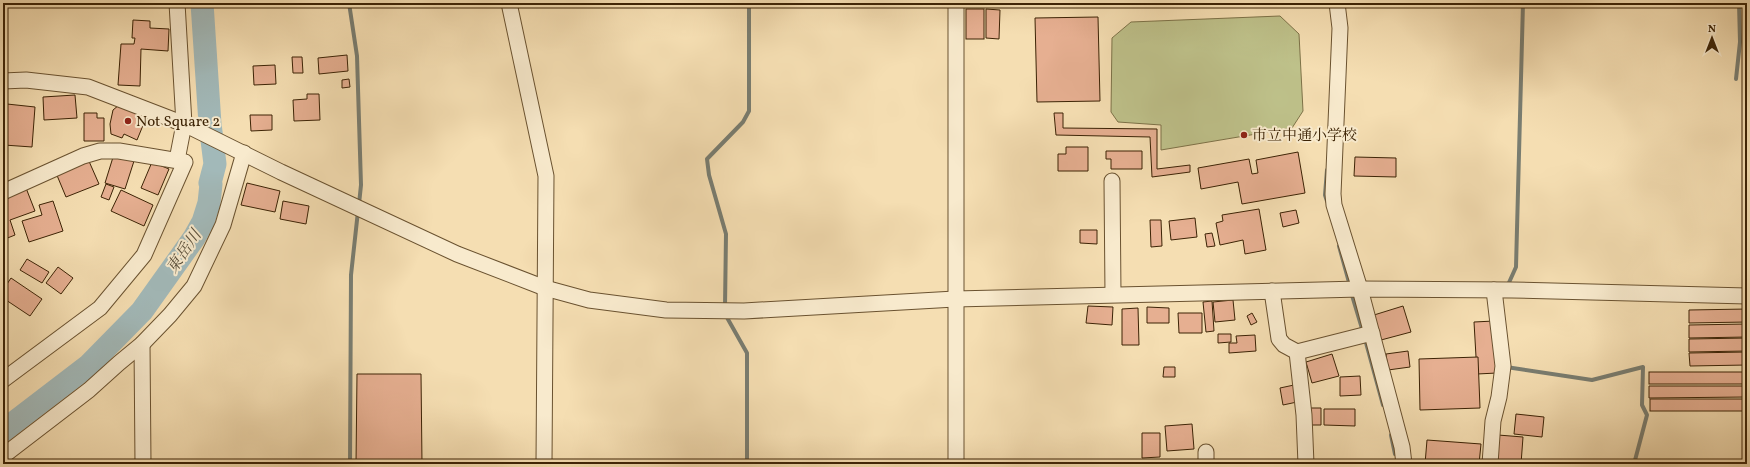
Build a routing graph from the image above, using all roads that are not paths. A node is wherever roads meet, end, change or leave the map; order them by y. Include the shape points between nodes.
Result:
1 (177, 3) edge
2 (509, 3) edge
3 (956, 3) edge
4 (1337, 3) edge
5 (3, 81) edge
6 (184, 124) junction
7 (244, 153) junction
8 (176, 160) junction
9 (1112, 181) dead end
10 (3, 192) edge
11 (545, 288) junction
12 (1360, 289) junction
13 (1502, 290) junction
14 (1272, 291) junction
15 (1113, 294) junction
16 (1747, 296) edge
17 (955, 298) junction
18 (1372, 333) junction
19 (142, 344) junction
20 (1297, 352) junction
21 (3, 380) edge
22 (3, 456) edge
23 (143, 464) edge
24 (544, 464) edge
25 (956, 464) edge
26 (1306, 464) edge
27 (1404, 464) edge
28 (1490, 464) edge

1 - 6 street
2 - 11 street via 546,176
3 - 17 street
4 - 12 street via 1340,28 1333,194 1334,205
5 - 6 street via 26,80 88,87
6 - 7 street
6 - 8 street
7 - 11 street via 457,254
7 - 19 street via 223,225 194,286
8 - 10 street via 119,150 100,151 83,156
8 - 21 street via 185,162 144,255 100,308
9 - 15 street
11 - 17 street via 589,300 666,310 744,311
11 - 24 street
12 - 13 street
12 - 14 street
12 - 18 street
13 - 16 street
13 - 28 street via 1503,366 1493,421
14 - 15 street
14 - 20 street via 1278,339 1284,346
15 - 17 street
17 - 25 street
18 - 20 street
18 - 27 street via 1402,447
19 - 22 street via 89,390
19 - 23 street
20 - 26 street

